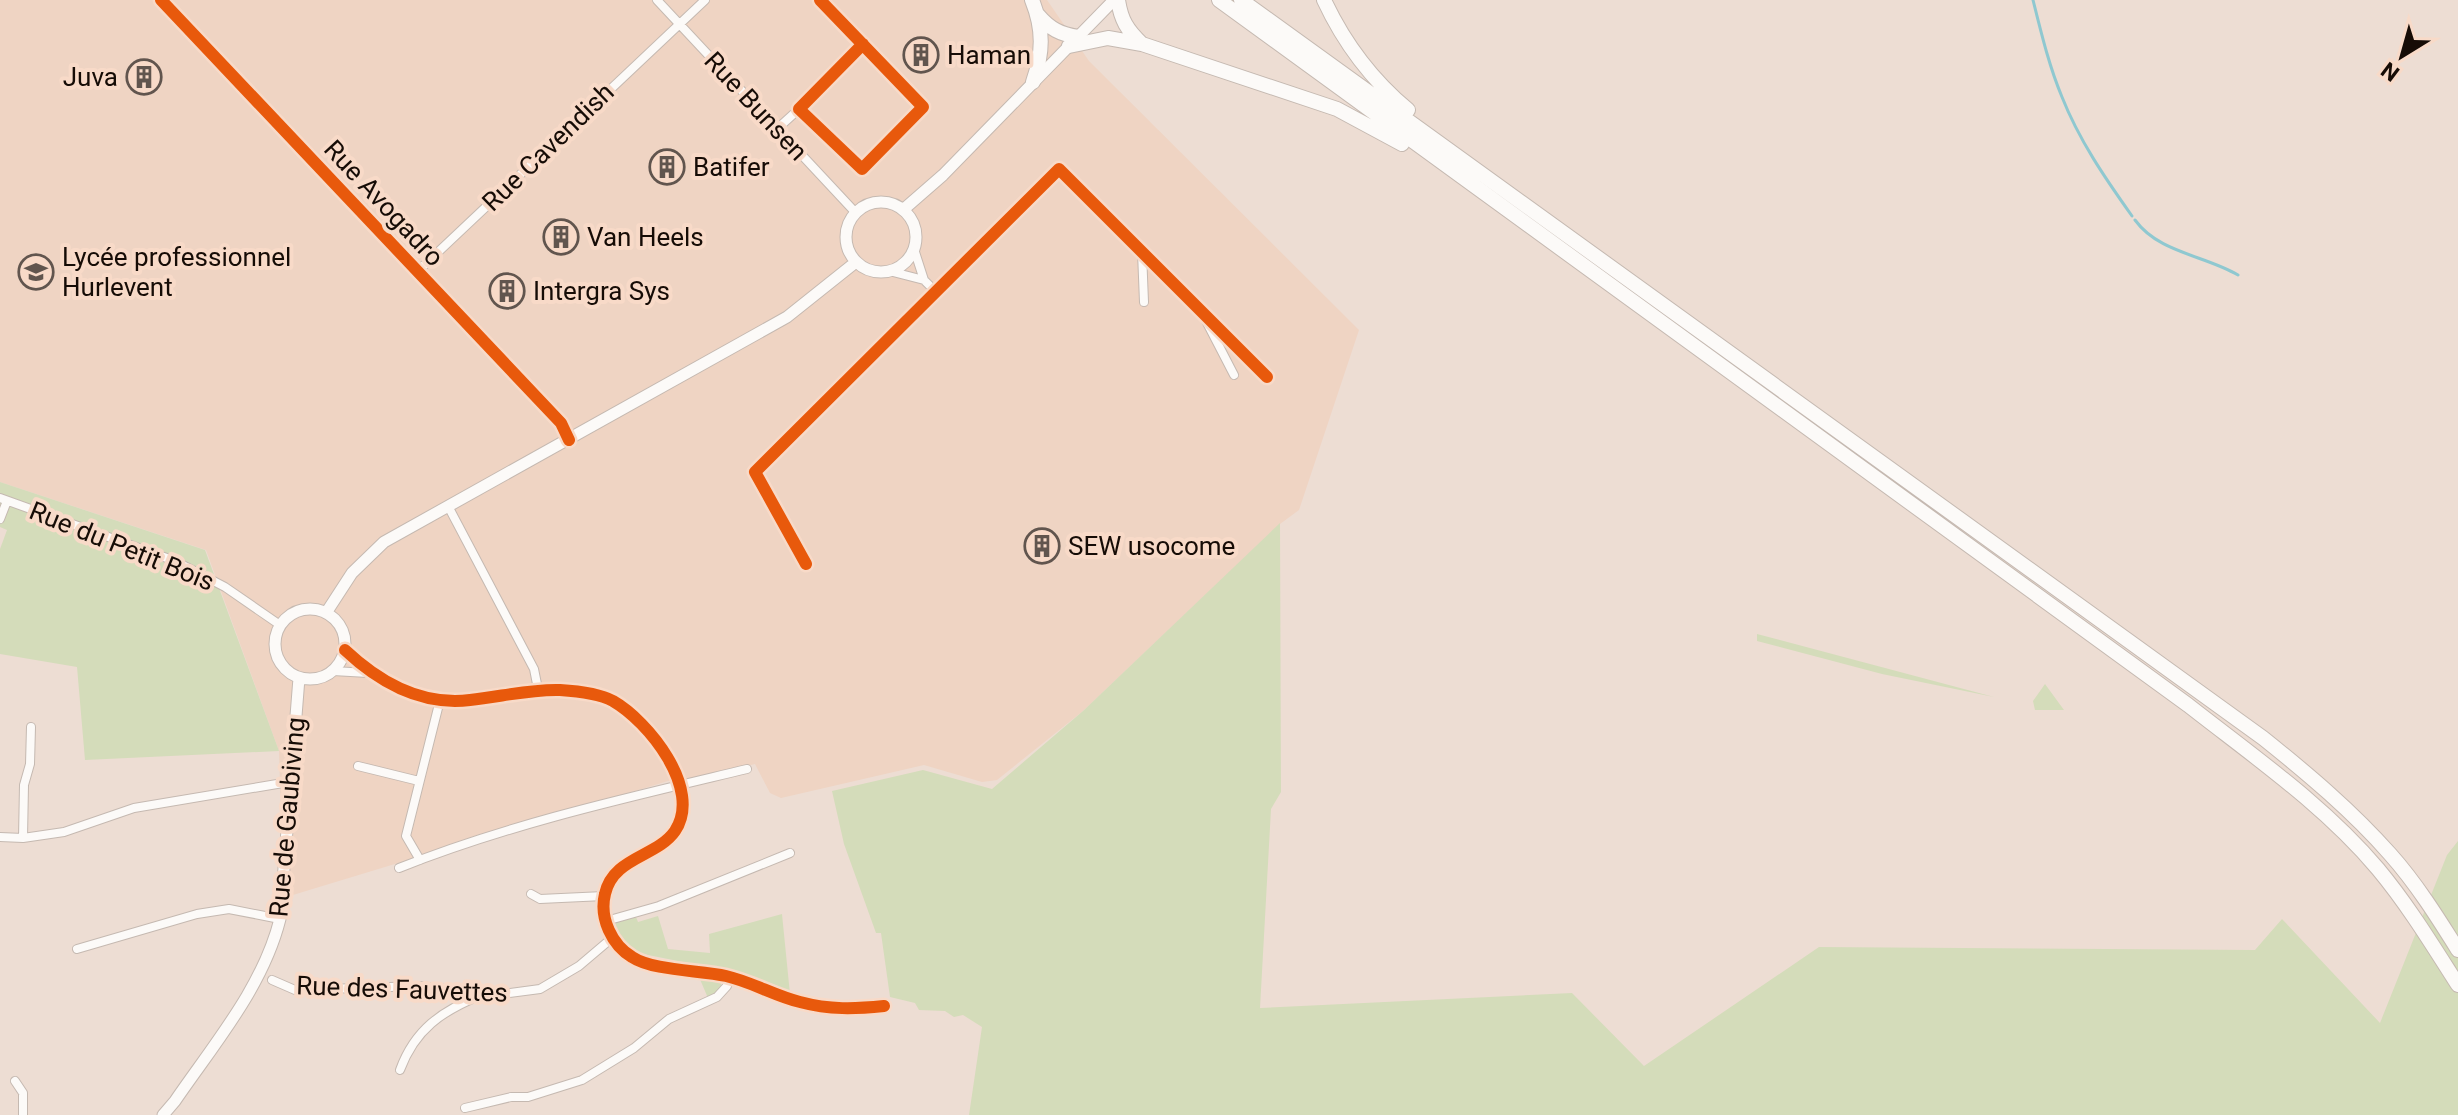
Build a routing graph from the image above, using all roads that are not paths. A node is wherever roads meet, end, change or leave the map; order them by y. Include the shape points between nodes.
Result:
1 (161, 0) edge
2 (657, 0) edge
3 (705, 0) edge
4 (820, 0) edge
5 (1116, 0) edge
6 (1219, 0) edge
7 (1241, 0) edge
8 (1324, 0) edge
9 (1035, 7) edge
10 (679, 23) junction
11 (1073, 42) junction
12 (863, 44) junction
13 (1142, 44) junction
14 (1033, 82) junction
15 (799, 109) junction
16 (777, 129) junction
17 (1461, 160) junction
18 (1506, 208) junction
19 (904, 209) junction
20 (855, 212) junction
21 (914, 249) junction
22 (1142, 251) junction
23 (856, 262) junction
24 (418, 271) junction
25 (889, 271) junction
26 (924, 280) junction
27 (935, 291) junction
28 (1144, 302) dead end
29 (1201, 310) junction
30 (1234, 375) dead end
31 (1267, 377) dead end
32 (569, 440) junction
33 (3, 500) edge
34 (448, 506) junction
35 (0, 519) edge
36 (806, 564) dead end
37 (326, 613) junction
38 (280, 625) junction
39 (345, 650) junction
40 (333, 671) junction
41 (369, 673) junction
42 (299, 678) junction
43 (538, 689) junction
44 (440, 700) junction
45 (31, 727) dead end
46 (358, 766) dead end
47 (747, 769) dead end
48 (419, 781) junction
49 (289, 782) junction
50 (679, 785) junction
51 (0, 837) edge
52 (23, 838) junction
53 (790, 853) dead end
54 (420, 860) junction
55 (399, 868) dead end
56 (531, 894) dead end
57 (604, 896) junction
58 (280, 919) junction
59 (606, 921) junction
60 (612, 938) junction
61 (77, 949) dead end
62 (2458, 950) edge
63 (729, 977) junction
64 (272, 980) dead end
65 (2458, 985) edge
66 (483, 994) junction
67 (884, 1006) dead end
68 (400, 1070) dead end
69 (15, 1081) dead end
70 (465, 1108) dead end
71 (23, 1115) edge
72 (163, 1115) edge

1 - 24 street, Rue Avogadro
2 - 10 street, Rue Bunsen
3 - 10 street, Rue Cavendish
4 - 12 street
5 - 11 main road
5 - 13 highway via 1128,31
6 - 18 highway
7 - 17 highway
8 - 17 highway via 1359,60
9 - 11 highway via 1048,26
9 - 14 highway via 1042,49
10 - 16 street, Rue Bunsen
10 - 24 street, Rue Cavendish
11 - 13 highway via 1108,38
11 - 14 main road
12 - 15 street
12 - 15 street via 923,107 862,169
13 - 18 highway via 1337,109
14 - 19 main road
15 - 16 street
16 - 20 street, Rue Bunsen
17 - 62 highway via 2263,738 2322,786 2392,856
18 - 65 highway via 2188,705 2311,801 2377,869
19 - 20 main road via 879,201
19 - 21 main road via 914,222
20 - 23 main road via 845,236
21 - 25 main road via 907,261
21 - 26 street
22 - 27 street via 1059,169
22 - 28 street
22 - 29 street
23 - 25 main road via 865,269
23 - 32 main road via 787,317
24 - 32 street, Rue Avogadro via 561,423
25 - 26 street
26 - 27 street
27 - 36 street via 755,472
29 - 30 street
29 - 31 street
32 - 34 main road
33 - 35 street
33 - 38 street, Rue du Petit Bois via 175,561
34 - 37 main road via 384,542 352,573
34 - 43 street via 534,669
37 - 38 main road via 296,612
37 - 39 main road via 341,628
38 - 42 main road via 277,656
39 - 40 main road
39 - 41 street
40 - 41 street
40 - 42 main road via 311,680
41 - 44 street via 411,694
42 - 49 main road, Rue de Gaubiving
43 - 44 street via 467,701
43 - 50 street via 611,700 644,725 670,760
44 - 48 street
45 - 52 street
46 - 48 street
47 - 50 street
48 - 54 street via 406,836
49 - 52 street via 134,808 64,832
49 - 58 main road, Rue de Gaubiving
50 - 54 street via 574,810
50 - 57 street via 682,814 674,832 633,858 611,879
51 - 52 street
53 - 59 street via 659,906
54 - 55 street
56 - 57 street via 540,899
57 - 59 street
58 - 61 street via 229,909
58 - 72 main road, Rue de Gaubiving via 259,976
59 - 60 street
60 - 63 street via 635,960
60 - 66 street, Rue des Fauvettes via 540,989
63 - 67 street via 800,1002 848,1010
63 - 70 street via 717,997 669,1019 582,1080
64 - 66 street, Rue des Fauvettes via 295,990 420,986
66 - 68 street via 428,1025 408,1048
69 - 71 street via 23,1093

